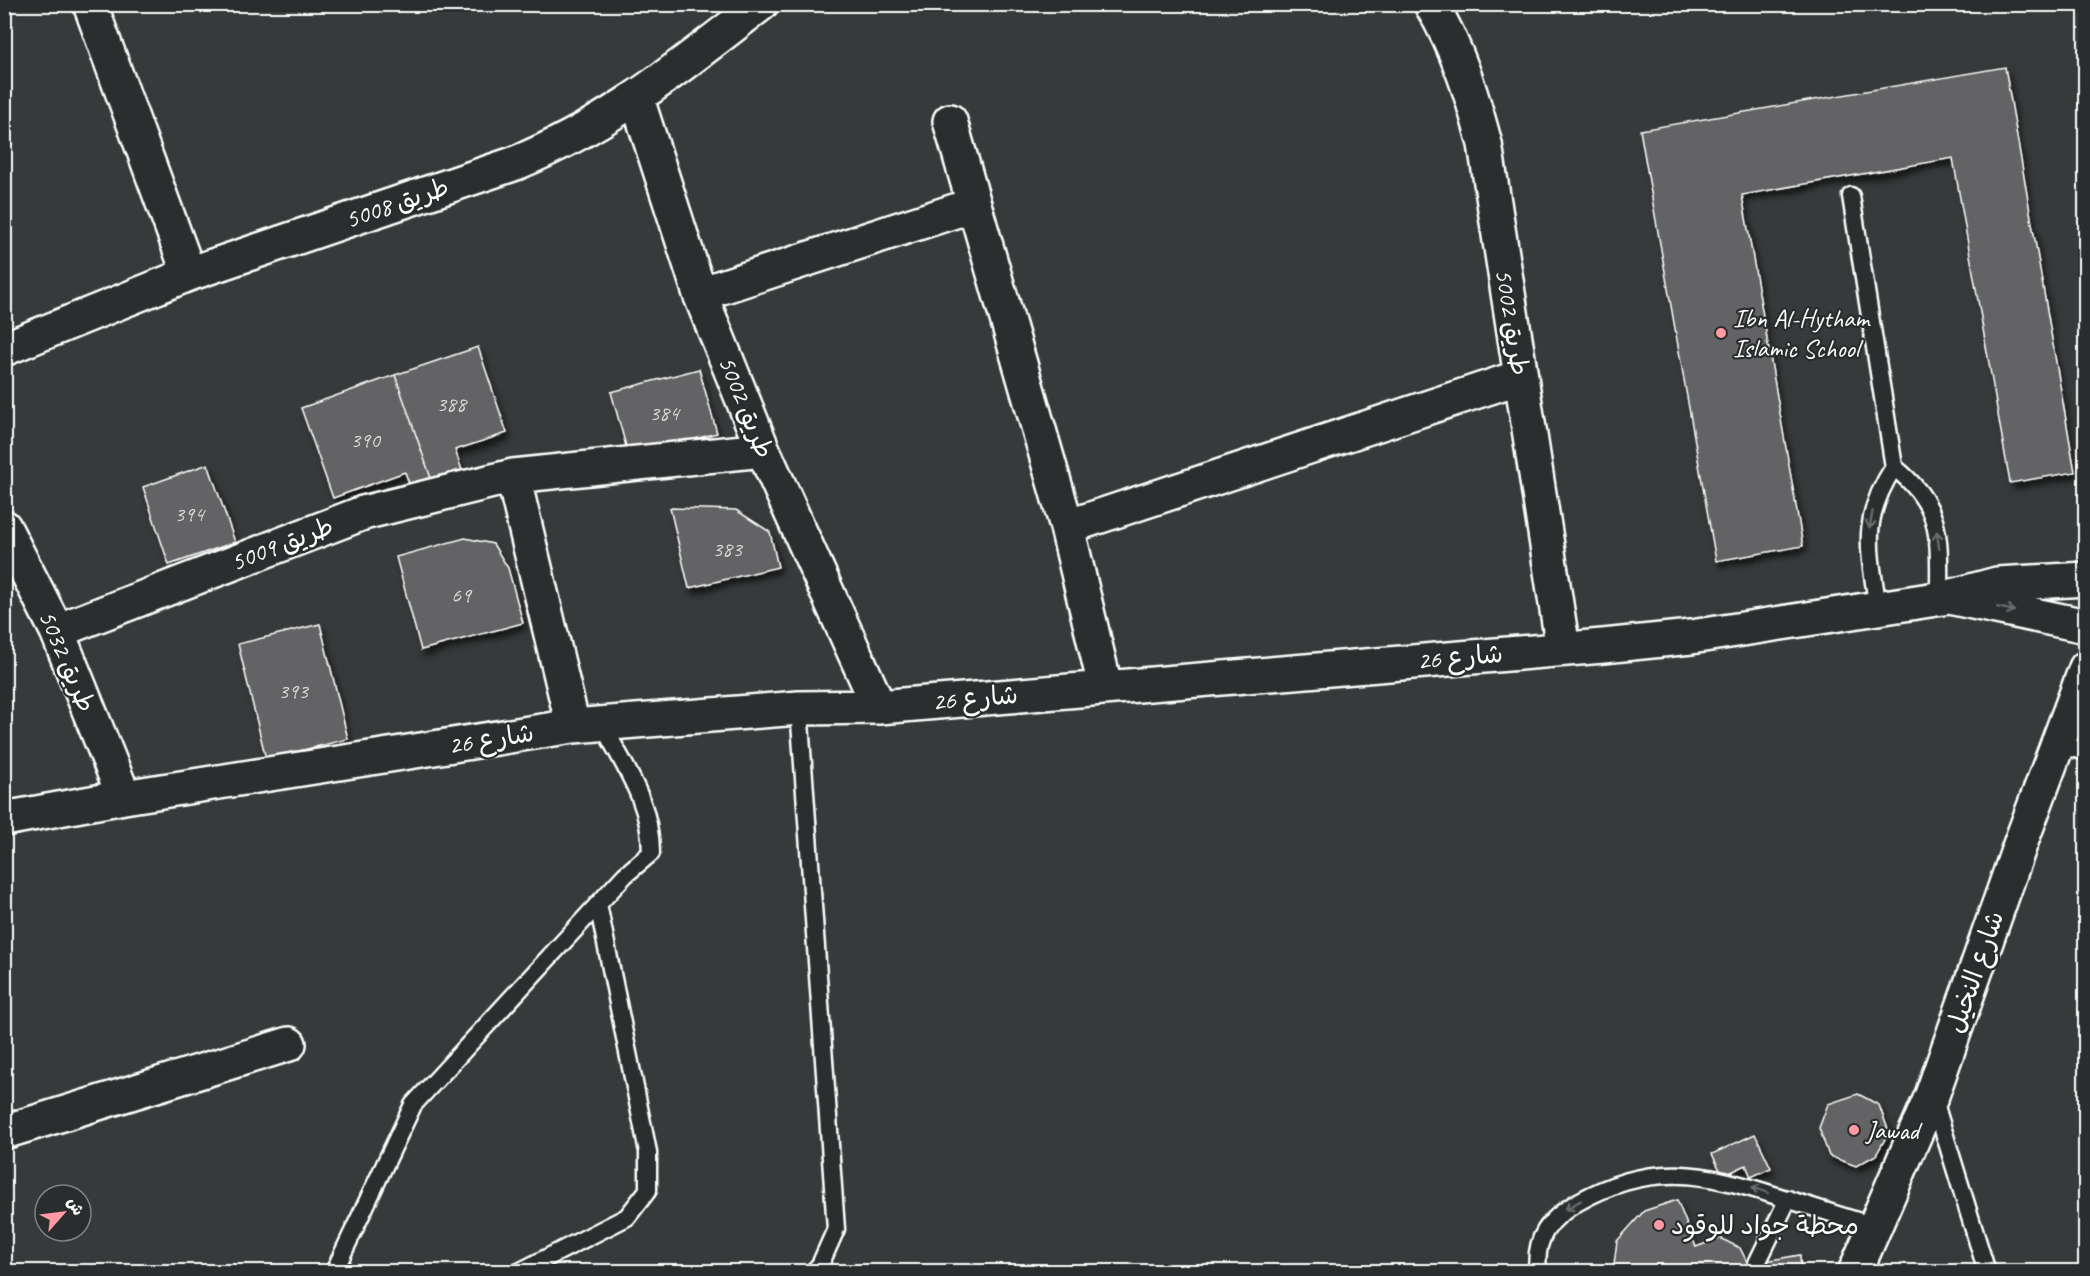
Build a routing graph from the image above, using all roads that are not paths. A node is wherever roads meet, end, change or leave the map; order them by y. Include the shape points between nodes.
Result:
1 (90, 4) edge
2 (761, 4) edge
3 (1431, 4) edge
4 (636, 99) junction
5 (951, 121) dead end
6 (1851, 195) dead end
7 (973, 205) junction
8 (189, 274) junction
9 (700, 294) junction
10 (4, 349) edge
11 (1520, 377) junction
12 (763, 450) junction
13 (1894, 467) junction
14 (513, 476) junction
15 (4, 527) edge
16 (1067, 527) junction
17 (2085, 579) edge
18 (1944, 598) junction
19 (1878, 608) junction
20 (2085, 626) edge
21 (57, 632) junction
22 (1563, 649) junction
23 (2085, 668) edge
24 (1105, 686) junction
25 (879, 707) junction
26 (799, 708) junction
27 (588, 725) junction
28 (2071, 748) edge
29 (124, 797) junction
30 (4, 819) edge
31 (598, 904) junction
32 (289, 1044) dead end
33 (1932, 1095) junction
34 (4, 1132) edge
35 (1788, 1199) junction
36 (1876, 1227) junction
37 (1757, 1263) dead end
38 (334, 1272) edge
39 (519, 1272) edge
40 (813, 1272) edge
41 (1538, 1272) edge
42 (1855, 1272) edge
43 (1987, 1272) edge

1 - 8 street
2 - 4 street, طريق 5008
3 - 11 street, طريق 5002 via 1448,32 1470,87 1485,144
4 - 8 street, طريق 5008 via 558,146 516,163
4 - 9 street, طريق 5002
5 - 7 street
6 - 13 lane
7 - 9 street
7 - 16 street
8 - 10 street, طريق 5008
9 - 12 street, طريق 5002
11 - 16 street
11 - 22 street, طريق 5002
12 - 14 street, طريق 5009
12 - 25 street, طريق 5002
18 -> 13 lane via 1934,516 1924,496
13 -> 19 lane via 1873,507 1869,530
14 - 21 street, طريق 5009 via 363,513
14 - 27 street
15 - 21 street, طريق 5032
16 - 24 street
17 - 18 street, شارع 26 via 1996,584
18 - 19 street, شارع 26
18 -> 20 street, شارع 26
19 - 22 street, شارع 26 via 1690,637
21 - 29 street, طريق 5032
22 - 24 street, شارع 26
23 - 28 street, شارع النخيل
24 - 25 street, شارع 26
25 - 26 street, شارع 26
26 - 27 street, شارع 26
26 - 40 lane via 836,1229
27 - 29 street, شارع 26
27 - 31 lane via 645,804 651,830 651,853
28 - 33 street, شارع النخيل
29 - 30 street, شارع 26
31 - 38 lane via 413,1105
31 - 39 lane via 648,1152 648,1190 627,1217
32 - 34 street
33 - 36 street, شارع النخيل
33 - 43 lane
35 - 36 lane
35 - 37 lane
35 -> 41 lane via 1698,1174 1663,1173 1628,1179 1596,1192 1553,1218 1539,1242
36 - 42 street, شارع النخيل

